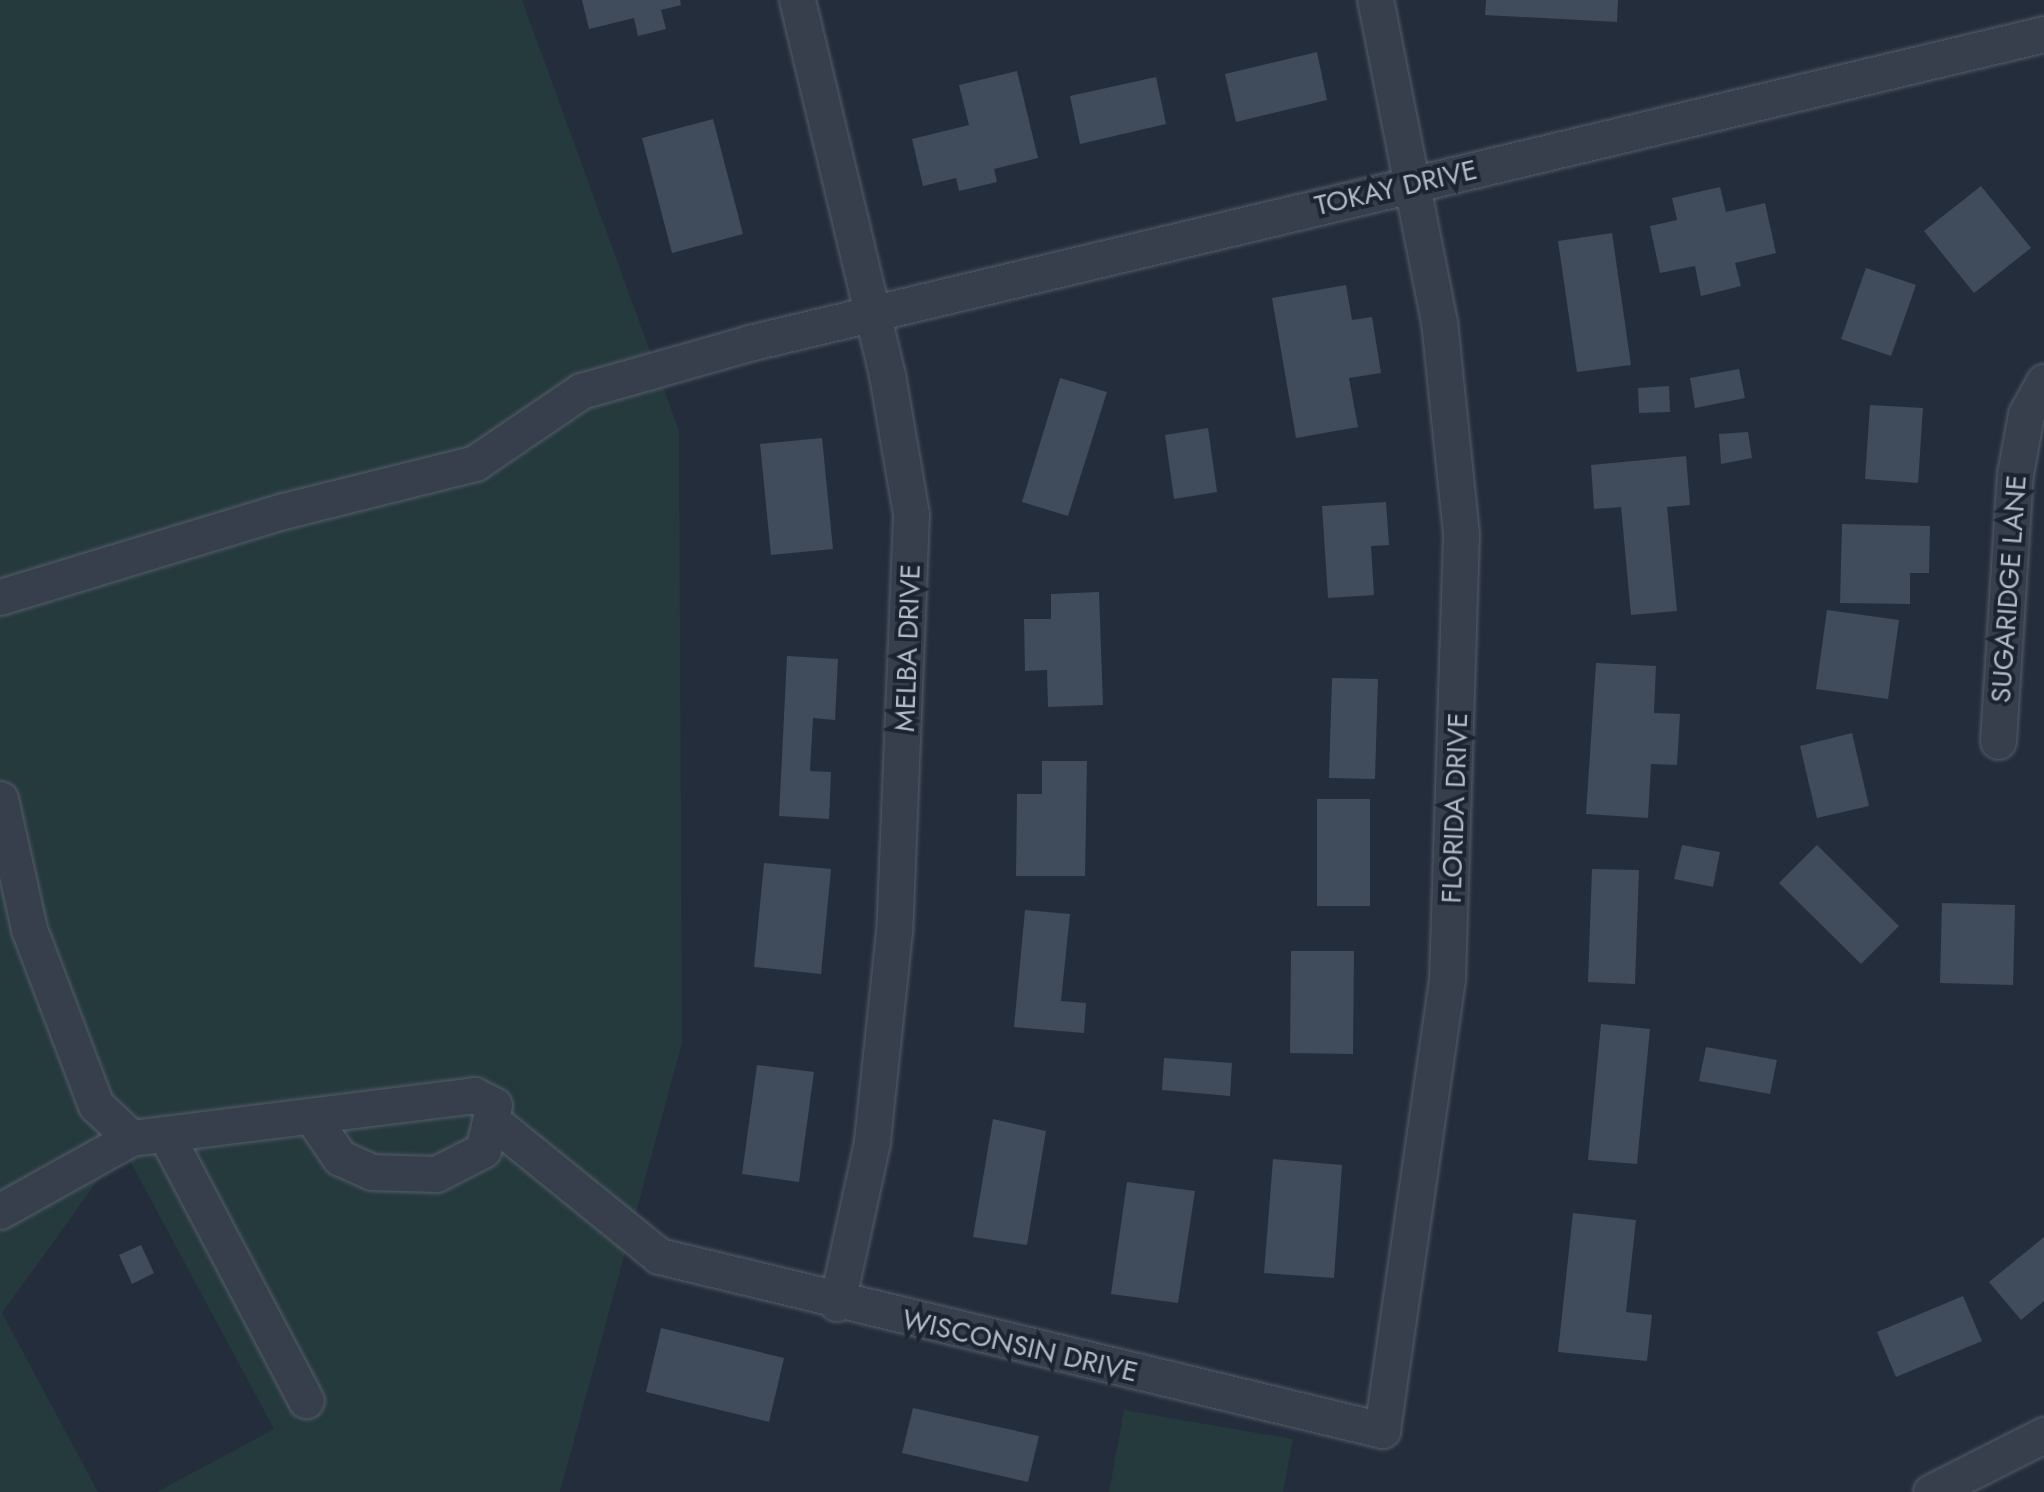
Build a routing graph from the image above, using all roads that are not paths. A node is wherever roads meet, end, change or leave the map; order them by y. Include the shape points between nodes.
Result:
1 (797, 0) edge
2 (1375, 0) edge
3 (2044, 34) edge
4 (1414, 184) junction
5 (872, 314) junction
6 (2044, 382) edge
7 (0, 597) edge
8 (1998, 741) dead end
9 (0, 799) edge
10 (314, 1120) junction
11 (495, 1123) junction
12 (166, 1136) junction
13 (131, 1138) junction
14 (0, 1211) edge
15 (838, 1303) junction
16 (306, 1400) dead end
17 (1382, 1430) joint
18 (2044, 1435) edge
19 (1931, 1492) edge

1 - 5 street, MELBA DRIVE
2 - 4 street, FLORIDA DRIVE
3 - 4 street, TOKAY DRIVE
4 - 5 street, TOKAY DRIVE
4 - 17 street, FLORIDA DRIVE via 1457,463 1461,661 1447,978
5 - 7 street, TOKAY DRIVE via 748,342 581,392 475,463 283,511
5 - 15 street, MELBA DRIVE via 906,468 912,604 890,969 872,1142
6 - 8 street, SUGARIDGE LANE via 2026,414 2015,474
9 - 13 street via 29,929 82,1070 96,1104
10 - 11 street via 474,1095 494,1104
10 - 11 street via 340,1158 372,1172 436,1174 484,1150
10 - 12 street via 262,1118
11 - 15 street, WISCONSIN DRIVE via 659,1256
12 - 13 street
12 - 16 street
13 - 14 street
15 - 17 street, WISCONSIN DRIVE
18 - 19 street

